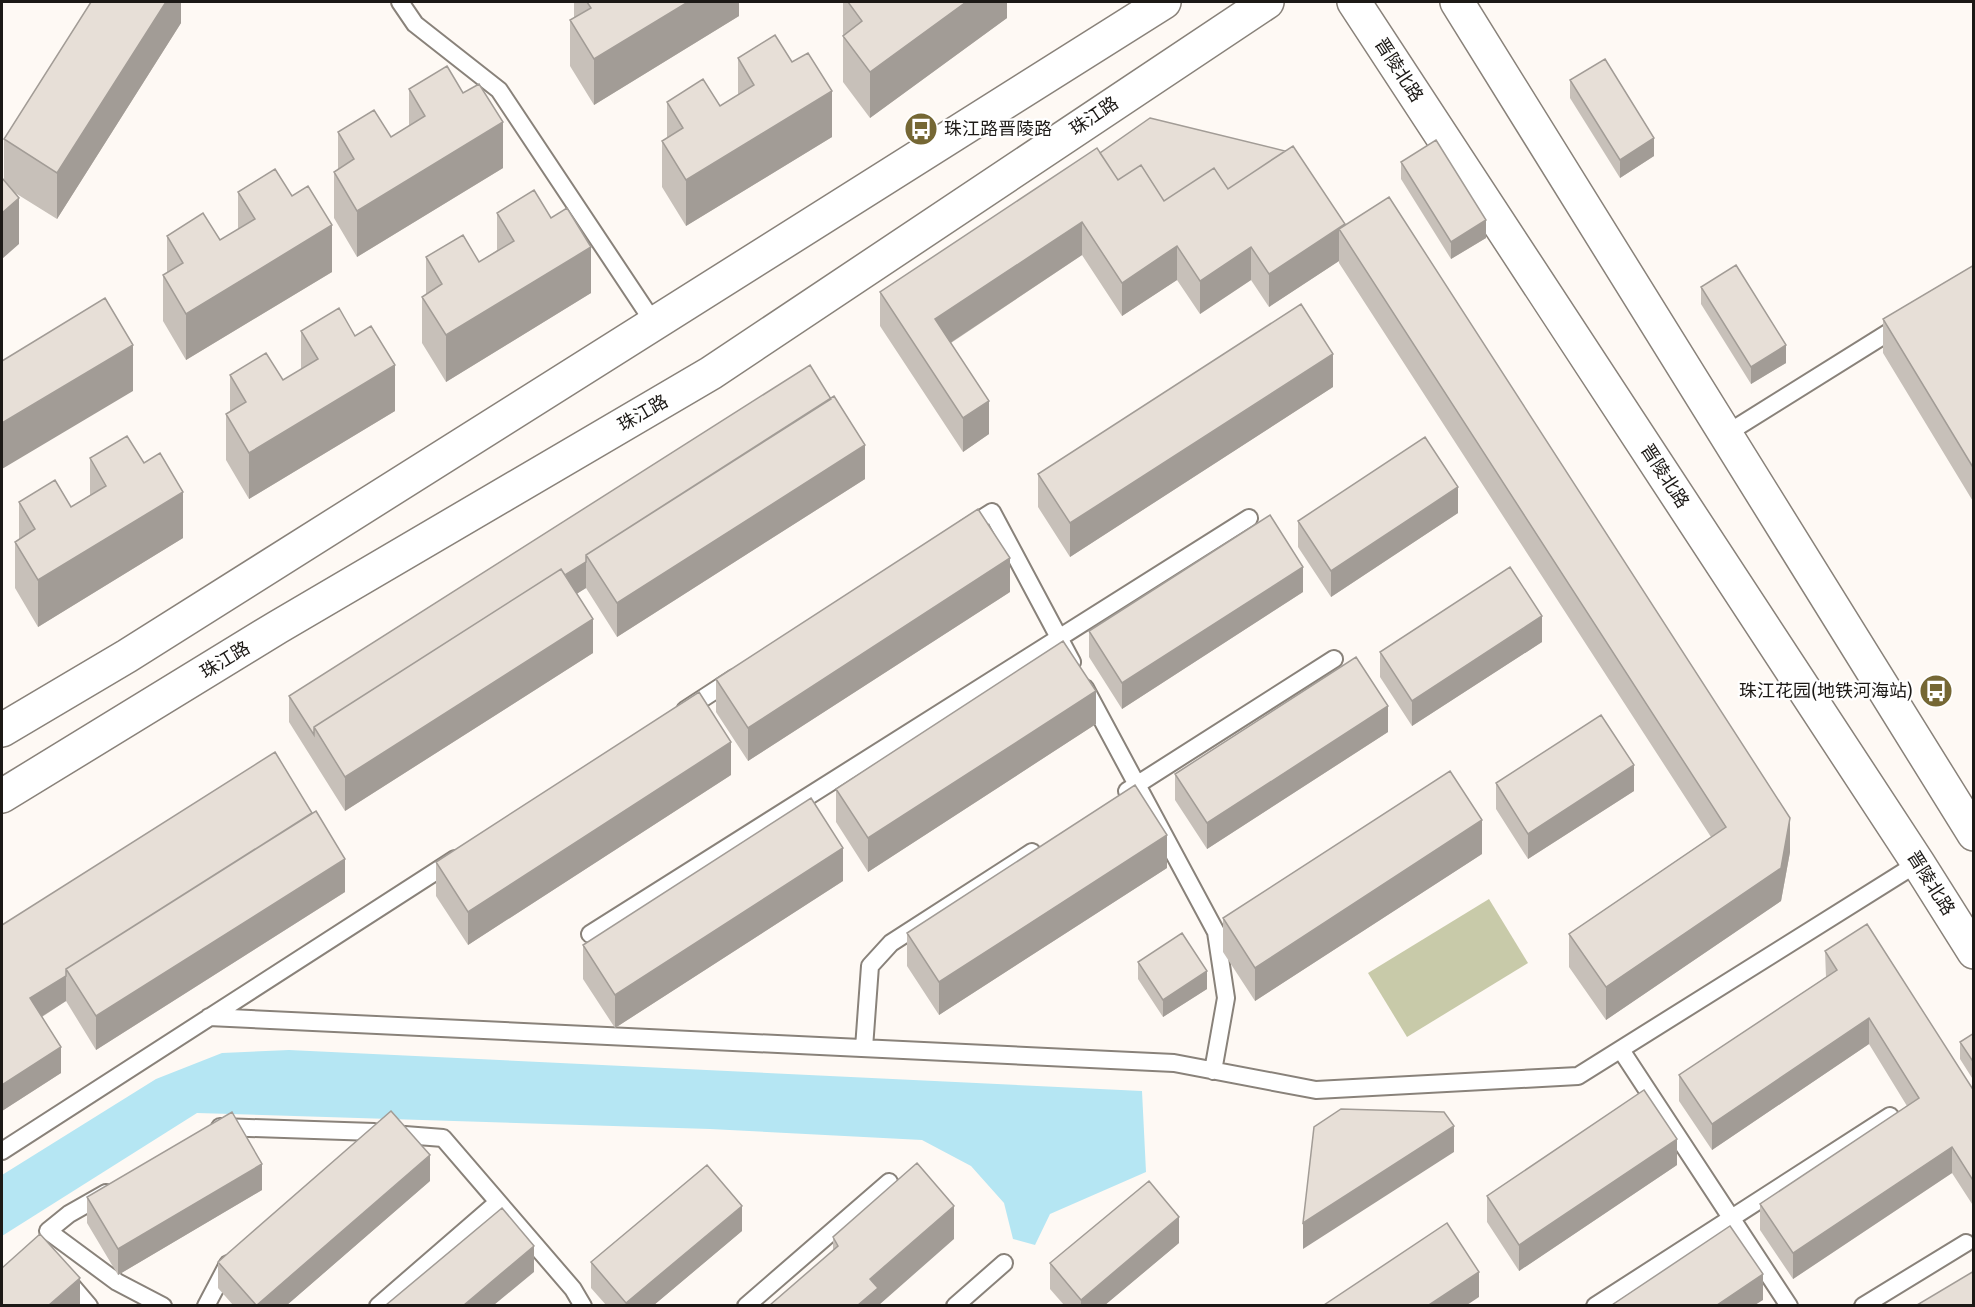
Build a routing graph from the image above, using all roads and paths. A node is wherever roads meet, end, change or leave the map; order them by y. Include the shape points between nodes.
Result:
1 (400, 2) edge
2 (1164, 2) edge
3 (1267, 2) edge
4 (1354, 2) edge
5 (1457, 2) edge
6 (1912, 317) edge
7 (654, 323) junction
8 (1726, 434) junction
9 (1249, 518) dead end
10 (952, 538) edge
11 (1059, 638) junction
12 (1334, 659) dead end
13 (751, 667) edge
14 (671, 719) edge
15 (2, 730) edge
16 (1137, 785) junction
17 (2, 796) edge
18 (1117, 798) edge
19 (1974, 834) edge
20 (1048, 842) edge
21 (470, 849) edge
22 (1918, 863) junction
23 (590, 934) dead end
24 (1974, 952) edge
25 (209, 1017) junction
26 (864, 1048) junction
27 (1621, 1050) junction
28 (1213, 1071) junction
29 (1890, 1116) edge
30 (374, 1132) junction
31 (201, 1138) edge
32 (357, 1148) edge
33 (2, 1151) edge
34 (889, 1182) dead end
35 (120, 1185) edge
36 (498, 1202) junction
37 (1731, 1218) junction
38 (1966, 1243) dead end
39 (244, 1250) edge
40 (51, 1263) edge
41 (1004, 1263) dead end
42 (89, 1305) edge
43 (164, 1305) edge
44 (206, 1305) edge
45 (378, 1305) edge
46 (583, 1305) edge
47 (746, 1305) edge
48 (955, 1305) edge
49 (1595, 1305) edge
50 (1789, 1305) edge
51 (1863, 1305) edge

1 - 7 lane via 415,24 499,90
2 - 7 street
3 - 17 street, 珠江路 via 711,373 278,627
4 - 22 street, 晋陵北路
5 - 8 street
6 - 8 lane
7 - 15 street via 127,656
8 - 19 street
9 - 11 lane
10 - 11 lane via 992,512
11 - 16 lane
11 - 23 lane
12 - 16 lane
13 - 14 lane
16 - 18 lane
16 - 28 lane via 1220,929 1226,998
20 - 26 lane via 891,943 870,966
21 - 25 lane
22 - 24 street, 晋陵北路
22 - 27 lane
25 - 26 lane
25 - 33 lane
26 - 28 lane via 1174,1063
27 - 28 lane via 1578,1076 1316,1090
27 - 37 lane
29 - 37 lane
30 - 31 lane via 222,1126
30 - 32 lane
30 - 36 lane via 443,1138
34 - 47 lane
35 - 43 lane via 69,1214 48,1231 117,1282
36 - 45 lane
36 - 46 lane
37 - 49 lane
37 - 50 lane
38 - 51 lane
39 - 44 lane via 227,1266
40 - 42 lane
41 - 48 lane

